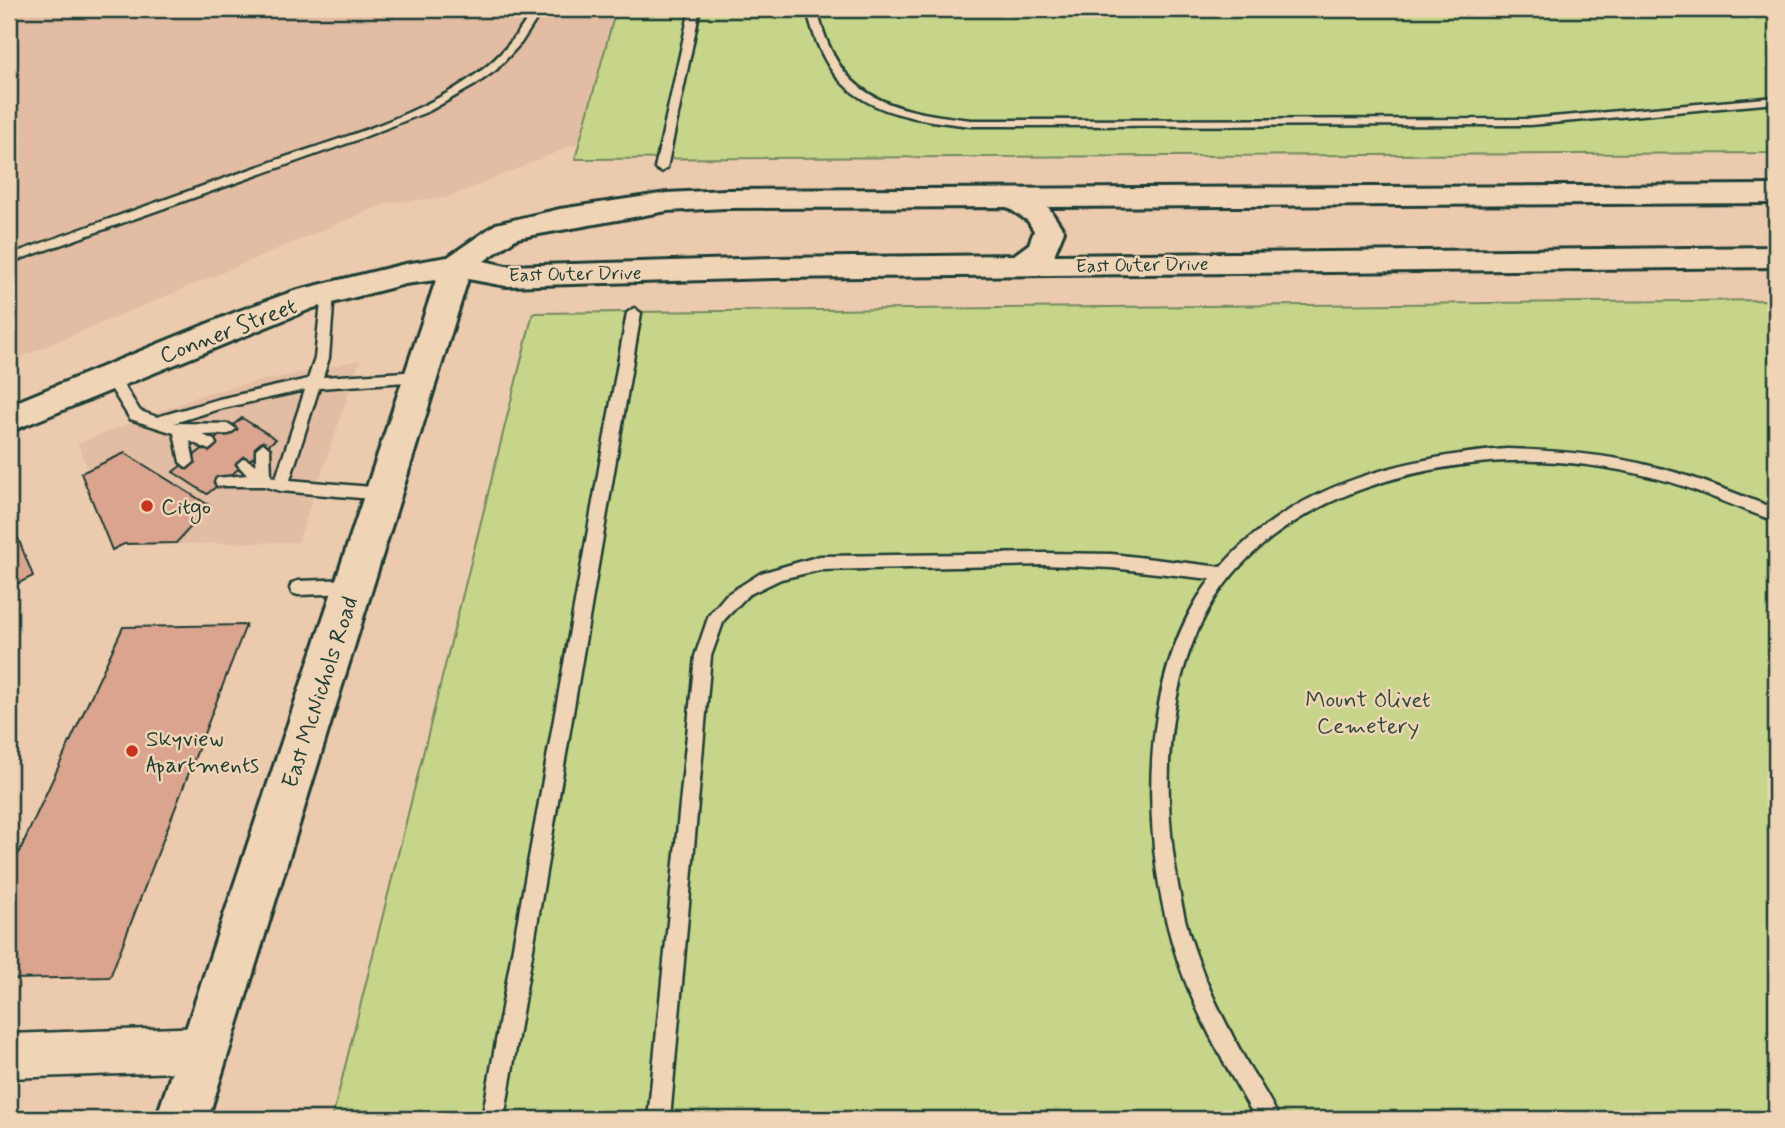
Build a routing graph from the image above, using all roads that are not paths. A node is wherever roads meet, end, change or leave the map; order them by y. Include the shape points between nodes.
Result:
1 (538, 9) edge
2 (695, 9) edge
3 (812, 9) edge
4 (1776, 100) edge
5 (661, 168) dead end
6 (1776, 194) edge
7 (1014, 198) junction
8 (1776, 257) edge
9 (9, 259) edge
10 (1021, 265) junction
11 (456, 266) junction
12 (328, 293) junction
13 (634, 313) dead end
14 (421, 376) junction
15 (111, 377) junction
16 (313, 383) junction
17 (9, 419) edge
18 (158, 422) junction
19 (229, 429) dead end
20 (180, 430) junction
21 (209, 444) dead end
22 (263, 449) dead end
23 (187, 462) dead end
24 (244, 464) dead end
25 (264, 480) junction
26 (222, 482) dead end
27 (281, 485) junction
28 (383, 494) junction
29 (1776, 515) edge
30 (1224, 574) junction
31 (353, 586) junction
32 (298, 588) dead end
33 (205, 1049) junction
34 (9, 1056) edge
35 (182, 1119) edge
36 (493, 1119) edge
37 (659, 1119) edge
38 (1268, 1119) edge

1 - 9 lane via 527,31 506,55 446,97 328,146
2 - 5 lane
3 - 4 lane via 827,58 864,96 910,116 971,123 1530,122
6 - 7 main road, East Outer Drive
7 - 10 main road via 1040,215 1049,231 1042,249
7 - 11 main road, East Outer Drive via 667,202 507,231
8 - 10 main road, East Outer Drive
10 - 11 main road, East Outer Drive via 506,276
11 - 12 main road, Conner Street
11 - 14 main road, East McNichols Road
12 - 15 main road, Conner Street via 247,320
12 - 16 lane via 322,358
13 - 36 lane
14 - 16 lane
14 - 28 main road, East McNichols Road
15 - 17 main road, Conner Street
15 - 18 lane via 135,415
16 - 18 lane
16 - 27 lane
18 - 20 lane
19 - 20 lane
20 - 21 lane
20 - 23 lane
22 - 25 lane
24 - 25 lane
25 - 26 lane
25 - 27 lane
27 - 28 lane
28 - 31 main road, East McNichols Road
29 - 30 lane via 1653,472 1591,461 1488,455 1411,467 1340,489 1254,543
30 - 37 lane via 1112,561 820,563 752,583 720,611 703,656
30 - 38 lane via 1197,614 1172,685 1159,755 1160,817 1175,918 1197,984
31 - 32 lane
31 - 33 main road, East McNichols Road
33 - 34 street
33 - 35 main road, East McNichols Road

